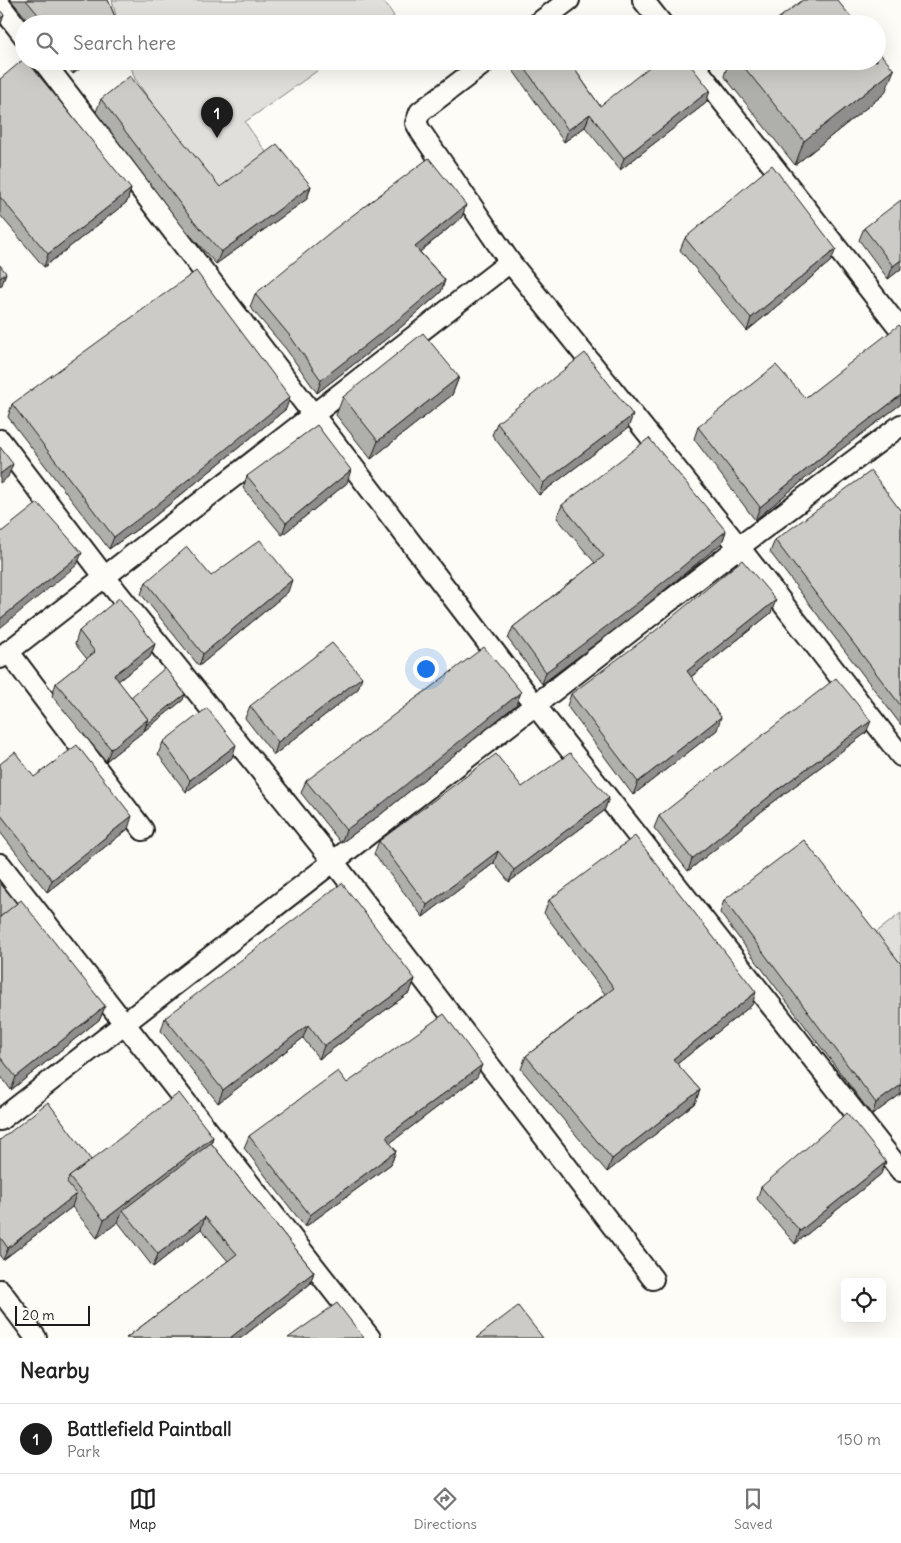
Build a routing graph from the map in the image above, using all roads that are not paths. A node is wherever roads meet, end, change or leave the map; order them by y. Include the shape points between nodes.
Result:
1 (569, 0) edge
2 (643, 0) edge
3 (0, 5) edge
4 (549, 15) edge
5 (655, 15) edge
6 (15, 24) edge
7 (50, 70) edge
8 (475, 70) edge
9 (698, 70) edge
10 (510, 262) junction
11 (901, 330) edge
12 (314, 413) junction
13 (901, 425) edge
14 (0, 440) edge
15 (739, 546) junction
16 (104, 576) junction
17 (4, 654) edge
18 (535, 705) junction
19 (901, 756) edge
20 (143, 830) dead end
21 (333, 861) junction
22 (0, 864) edge
23 (125, 1024) junction
24 (0, 1120) edge
25 (901, 1171) edge
26 (653, 1279) dead end
27 (0, 1290) edge
28 (36, 1338) edge
29 (370, 1338) edge

1 - 4 street
2 - 5 street
3 - 6 street
7 - 12 street
8 - 10 street via 420,112 416,123
9 - 11 street
10 - 12 street
10 - 15 street
12 - 16 street
12 - 18 street
13 - 15 street
14 - 16 street
15 - 18 street
15 - 19 street
16 - 17 street
16 - 21 street
17 - 20 street
18 - 21 street
18 - 25 street
21 - 23 street
21 - 26 street
22 - 23 street
23 - 24 street
23 - 29 street
27 - 28 street

